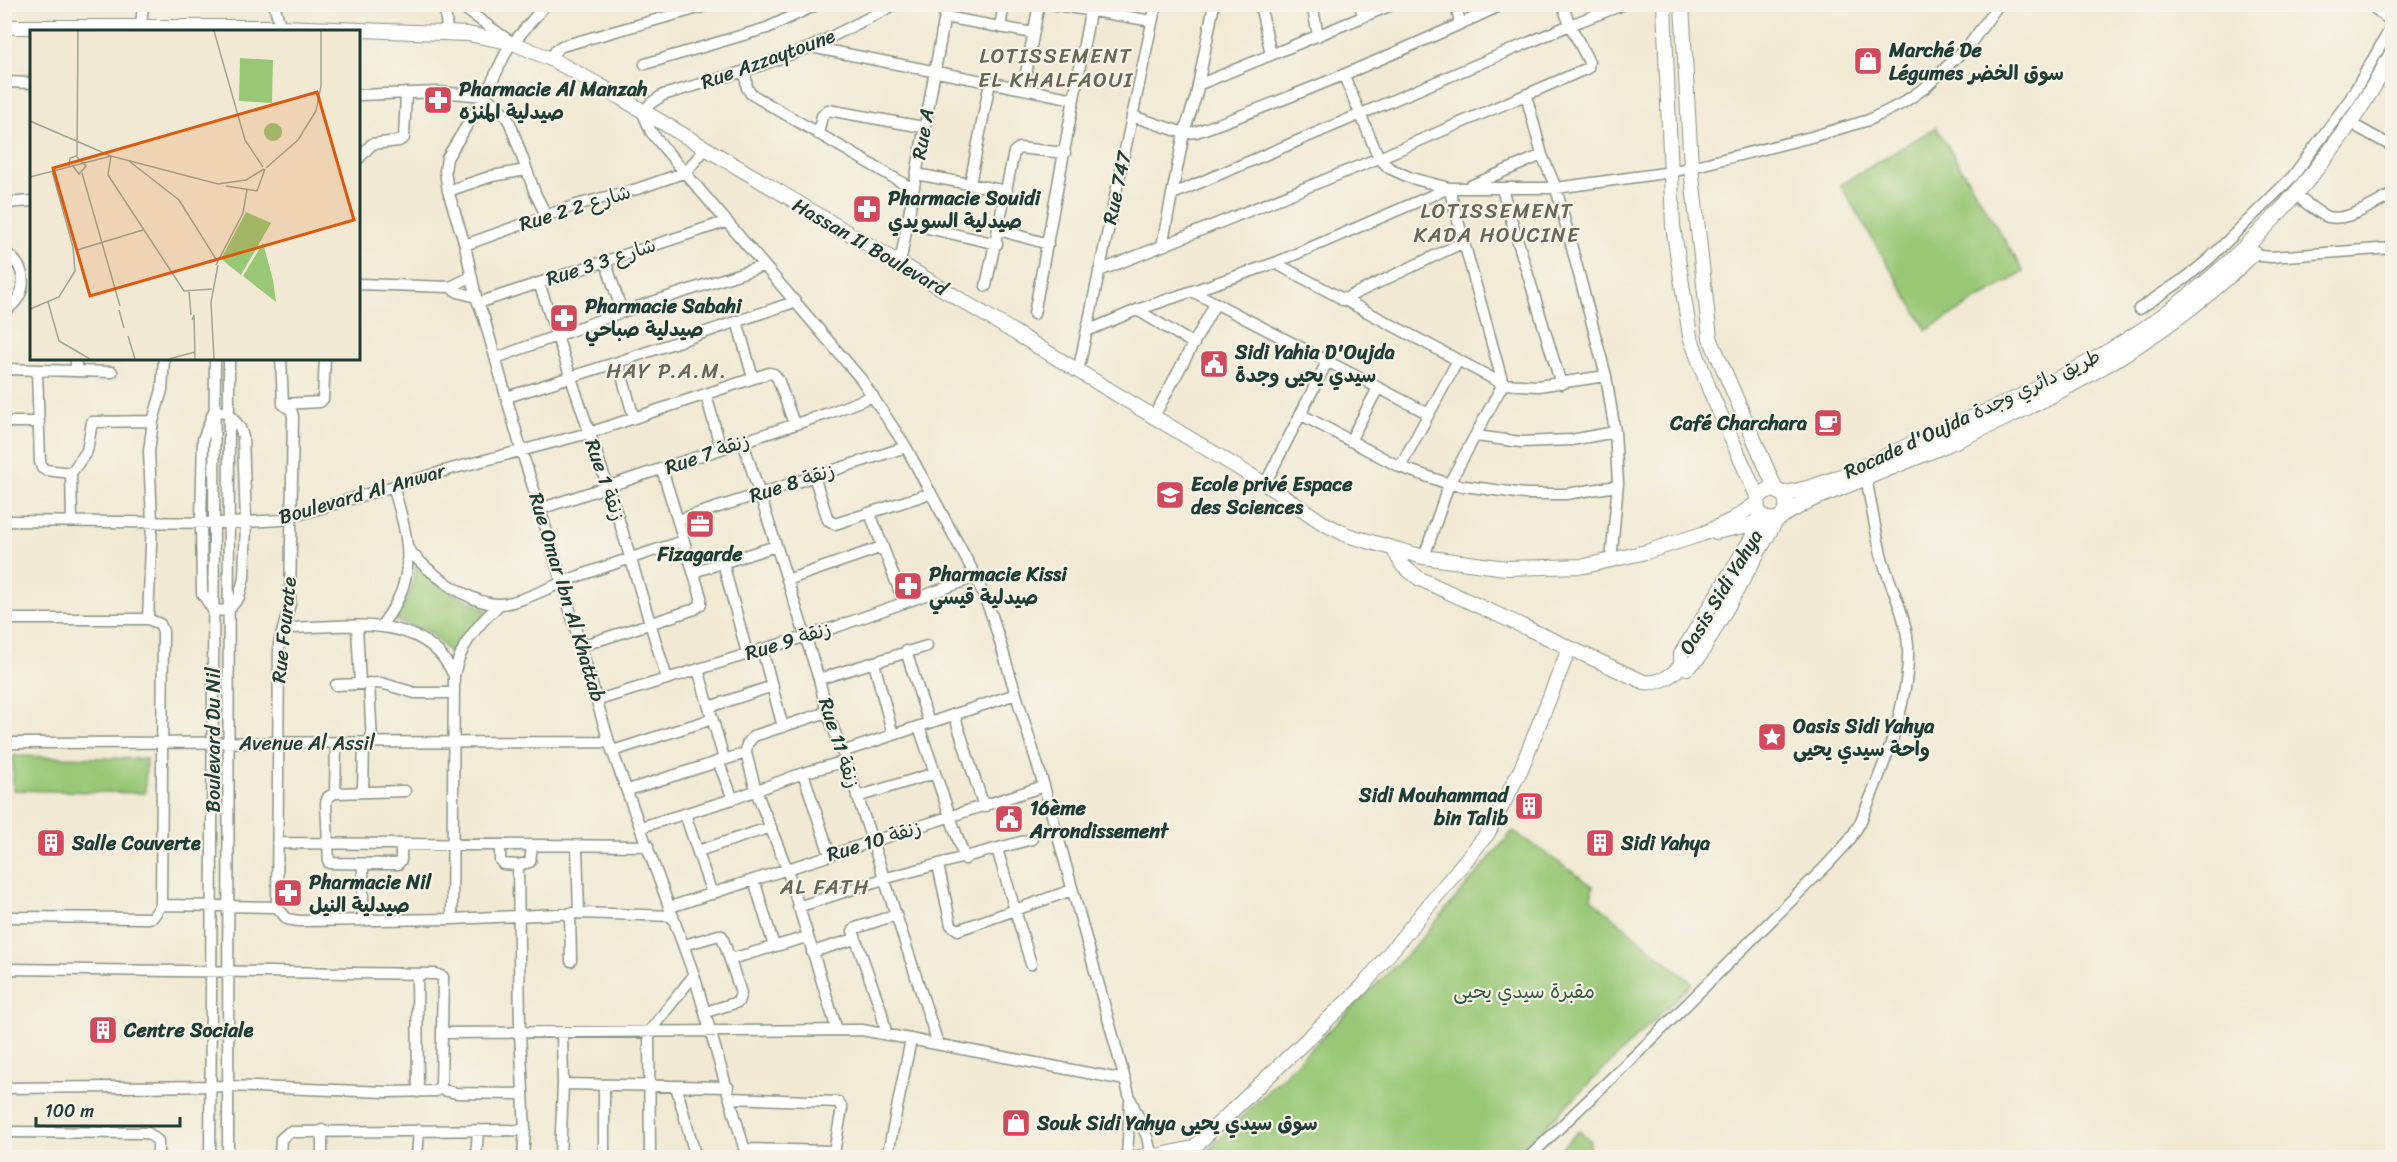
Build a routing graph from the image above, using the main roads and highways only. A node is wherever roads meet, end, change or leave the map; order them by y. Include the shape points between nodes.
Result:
1 (1664, 4) edge
2 (1682, 4) edge
3 (4, 27) edge
4 (166, 29) edge
5 (281, 29) edge
6 (336, 30) edge
7 (360, 30) edge
8 (2392, 54) edge
9 (2392, 72) edge
10 (2250, 250) junction
11 (1779, 492) junction
12 (1757, 501) junction
13 (1772, 517) junction
14 (1702, 534) junction
15 (1394, 550) junction
16 (1569, 648) junction
17 (1190, 1153) edge
18 (1153, 1156) edge

1 - 12 main road via 1673,226 1690,336
2 - 11 main road via 1691,167 1710,338
3 - 4 main road, Hassan II Boulevard
4 - 5 main road, Hassan II Boulevard
5 - 6 main road, Hassan II Boulevard
7 - 15 main road, Hassan II Boulevard via 447,32 512,42 550,59 900,264 1323,523
8 - 10 highway, Rocade d'Oujda طريق دائري وجدة via 2352,123
9 - 10 highway, Rocade d'Oujda طريق دائري وجدة via 2359,128 2303,201
10 - 11 highway, Rocade d'Oujda طريق دائري وجدة via 2150,326 2068,374 1816,486
10 - 13 highway, Rocade d'Oujda طريق دائري وجدة via 2229,277 2158,332 2074,385 1990,425
11 - 12 highway via 1766,491
11 - 13 highway via 1787,503
12 - 13 highway via 1757,511
12 - 14 main road, Hassan II Boulevard via 1732,520
13 - 14 main road, Hassan II Boulevard via 1734,530
13 - 16 main road, Oasis Sidi Yahya via 1743,568 1681,654 1681,666 1669,677 1644,682
14 - 15 main road, Hassan II Boulevard via 1585,566 1506,568
15 - 16 main road via 1403,566 1420,579
16 - 17 main road via 1521,769 1488,832 1361,988
17 - 18 main road

